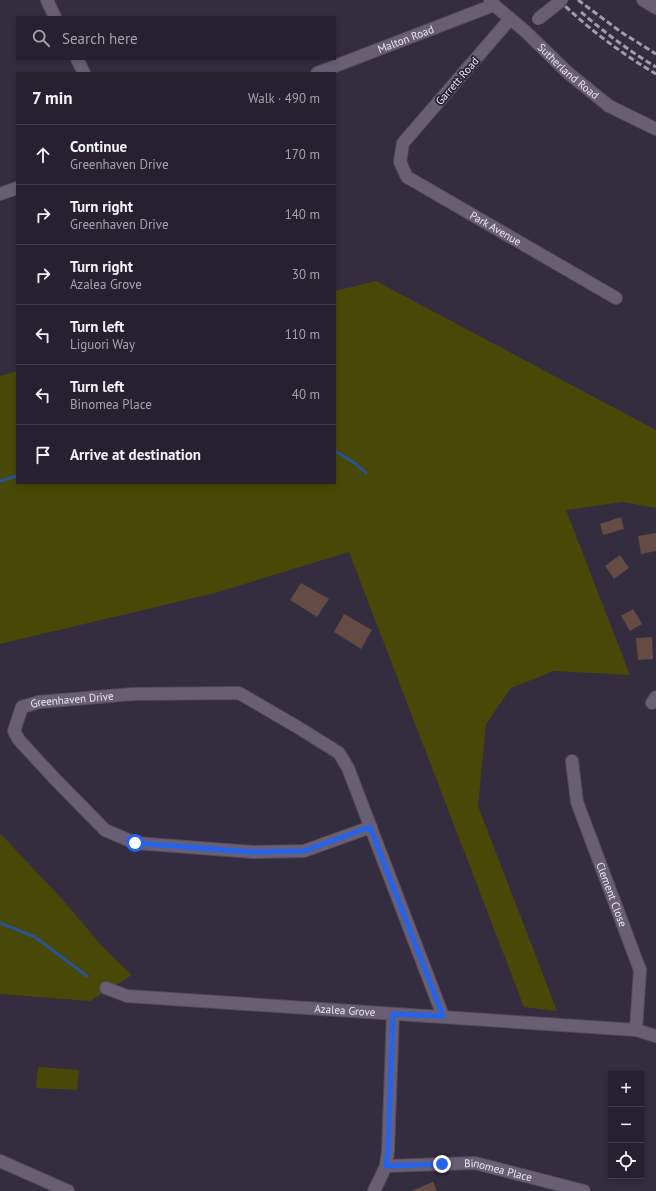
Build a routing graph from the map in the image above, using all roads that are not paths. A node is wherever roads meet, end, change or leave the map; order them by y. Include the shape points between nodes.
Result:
1 (47, 0) edge
2 (562, 0) edge
3 (643, 0) edge
4 (492, 2) edge
5 (656, 8) edge
6 (55, 16) edge
7 (510, 19) junction
8 (525, 31) junction
9 (78, 60) edge
10 (84, 72) edge
11 (320, 72) edge
12 (656, 129) edge
13 (404, 143) joint
14 (16, 188) edge
15 (0, 194) edge
16 (616, 298) dead end
17 (572, 761) dead end
18 (370, 827) junction
19 (106, 988) dead end
20 (393, 1014) junction
21 (443, 1016) junction
22 (636, 1030) junction
23 (656, 1036) edge
24 (0, 1161) edge
25 (386, 1166) junction
26 (68, 1191) edge
27 (374, 1191) edge
28 (584, 1191) edge

1 - 6 street
2 - 8 street, bridge
3 - 5 street
4 - 7 street, Sutherland Road
4 - 11 street, Malton Road
7 - 8 street, Sutherland Road
7 - 13 street, Garrett Road
8 - 12 street, Sutherland Road via 567,72 609,106
9 - 10 street
13 - 16 street, Park Avenue via 400,162 407,177
14 - 15 street
17 - 22 street, Clement Close via 577,802 640,970
18 - 18 street, Greenhaven Drive via 348,768 339,753 239,694 133,694 40,702 22,707 14,731 18,740 105,830 135,843 252,852 304,851
18 - 21 street, Greenhaven Drive
19 - 20 street, Azalea Grove via 127,996
20 - 21 street, Azalea Grove
20 - 25 street
21 - 22 street, Azalea Grove
22 - 23 street, Azalea Grove
24 - 26 street
25 - 27 street
25 - 28 street, Binomea Place via 475,1164

